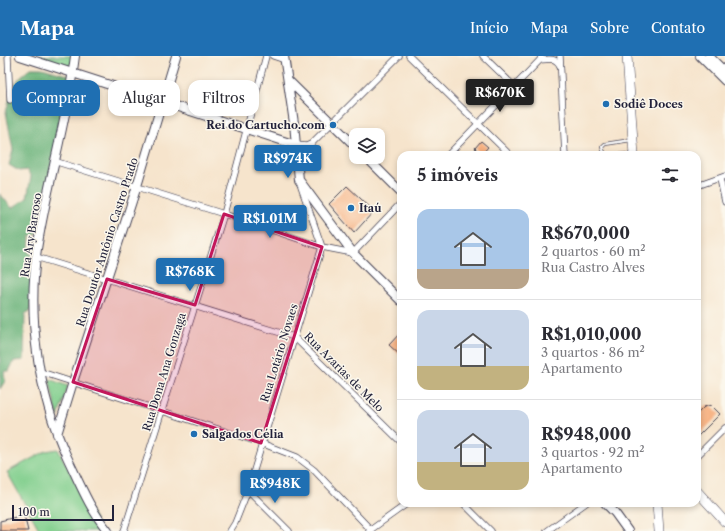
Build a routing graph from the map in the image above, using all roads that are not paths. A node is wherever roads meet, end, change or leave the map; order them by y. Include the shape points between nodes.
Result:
1 (8, 56) edge
2 (20, 56) edge
3 (75, 56) edge
4 (176, 56) edge
5 (266, 56) edge
6 (273, 56) edge
7 (399, 56) edge
8 (409, 56) edge
9 (483, 56) edge
10 (560, 56) edge
11 (627, 56) edge
12 (700, 56) edge
13 (709, 56) edge
14 (284, 58) edge
15 (540, 58) edge
16 (560, 67) junction
17 (725, 72) edge
18 (73, 73) junction
19 (169, 80) edge
20 (288, 80) junction
21 (725, 81) edge
22 (108, 84) edge
23 (514, 86) junction
24 (10, 100) dead end
25 (180, 108) edge
26 (158, 116) edge
27 (332, 123) junction
28 (478, 124) junction
29 (247, 129) junction
30 (349, 140) edge
31 (633, 140) junction
32 (296, 145) junction
33 (452, 151) edge
34 (506, 151) edge
35 (565, 151) edge
36 (602, 151) edge
37 (634, 151) edge
38 (54, 161) junction
39 (373, 164) edge
40 (723, 178) edge
41 (298, 180) junction
42 (701, 185) edge
43 (137, 186) junction
44 (397, 188) edge
45 (724, 189) edge
46 (725, 202) edge
47 (397, 207) edge
48 (224, 214) junction
49 (322, 247) junction
50 (353, 253) junction
51 (36, 257) junction
52 (108, 279) junction
53 (397, 297) edge
54 (195, 305) junction
55 (294, 337) junction
56 (41, 372) junction
57 (73, 382) junction
58 (163, 412) junction
59 (725, 428) edge
60 (57, 435) junction
61 (397, 438) edge
62 (261, 443) junction
63 (701, 452) edge
64 (248, 490) junction
65 (701, 495) edge
66 (402, 507) edge
67 (467, 507) edge
68 (580, 507) edge
69 (609, 507) edge
70 (657, 507) edge
71 (725, 522) edge
72 (370, 530) edge
73 (108, 531) edge
74 (124, 531) edge
75 (230, 531) edge
76 (289, 531) edge
77 (491, 531) edge
78 (547, 531) edge
79 (628, 531) edge
80 (659, 531) edge

1 - 24 street
2 - 18 main road
3 - 18 main road, Rua Ary Barroso
4 - 19 main road, Rua Doutor Antônio Castro Prado
5 - 29 street, Rua Dona Ana Gonzaga
6 - 14 street
7 - 27 street
8 - 28 street
9 - 23 street
10 - 16 street
11 - 31 main road
12 - 21 main road
13 - 17 main road
14 - 20 main road
15 - 16 street via 551,58 558,62
15 - 23 street
16 - 35 street
18 - 22 main road
18 - 38 main road, Rua Ary Barroso
20 - 27 main road
20 - 32 main road
23 - 28 street
25 - 29 main road
26 - 43 main road, Rua Doutor Antônio Castro Prado
27 - 30 main road
27 - 32 street via 310,144
28 - 33 street
28 - 34 street
29 - 32 main road
29 - 48 street, Rua Dona Ana Gonzaga
31 - 36 lane via 605,144
31 - 37 main road
32 - 41 main road
38 - 43 street
38 - 51 main road, Rua Ary Barroso
39 - 44 main road
40 - 42 street
40 - 45 street
41 - 49 street
41 - 50 main road
43 - 48 street
43 - 52 main road, Rua Doutor Antônio Castro Prado
45 - 46 street
47 - 50 street
48 - 49 street
48 - 54 street, Rua Dona Ana Gonzaga
49 - 50 street
49 - 55 street, Rua Lotário Novaes
50 - 53 main road
51 - 52 street, Rua Azarias de Melo
51 - 56 main road, Rua Ary Barroso via 33,299
52 - 54 street, Rua Azarias de Melo
52 - 57 main road, Rua Doutor Antônio Castro Prado
54 - 55 street, Rua Azarias de Melo
54 - 58 street, Rua Dona Ana Gonzaga
55 - 61 street, Rua Azarias de Melo
55 - 62 street, Rua Lotário Novaes
56 - 57 street
56 - 60 main road, Rua Ary Barroso
57 - 58 street
57 - 60 main road, Rua Doutor Antônio Castro Prado
58 - 62 street
58 - 74 street, Rua Dona Ana Gonzaga
59 - 63 street
60 - 73 main road, Rua Ary Barroso via 88,500
62 - 64 street, Rua Lotário Novaes
62 - 72 street via 297,457 314,470
64 - 75 street, Rua Lotário Novaes
64 - 76 street
65 - 71 main road
66 - 72 street
67 - 77 street
68 - 78 street
69 - 79 main road
70 - 80 main road

